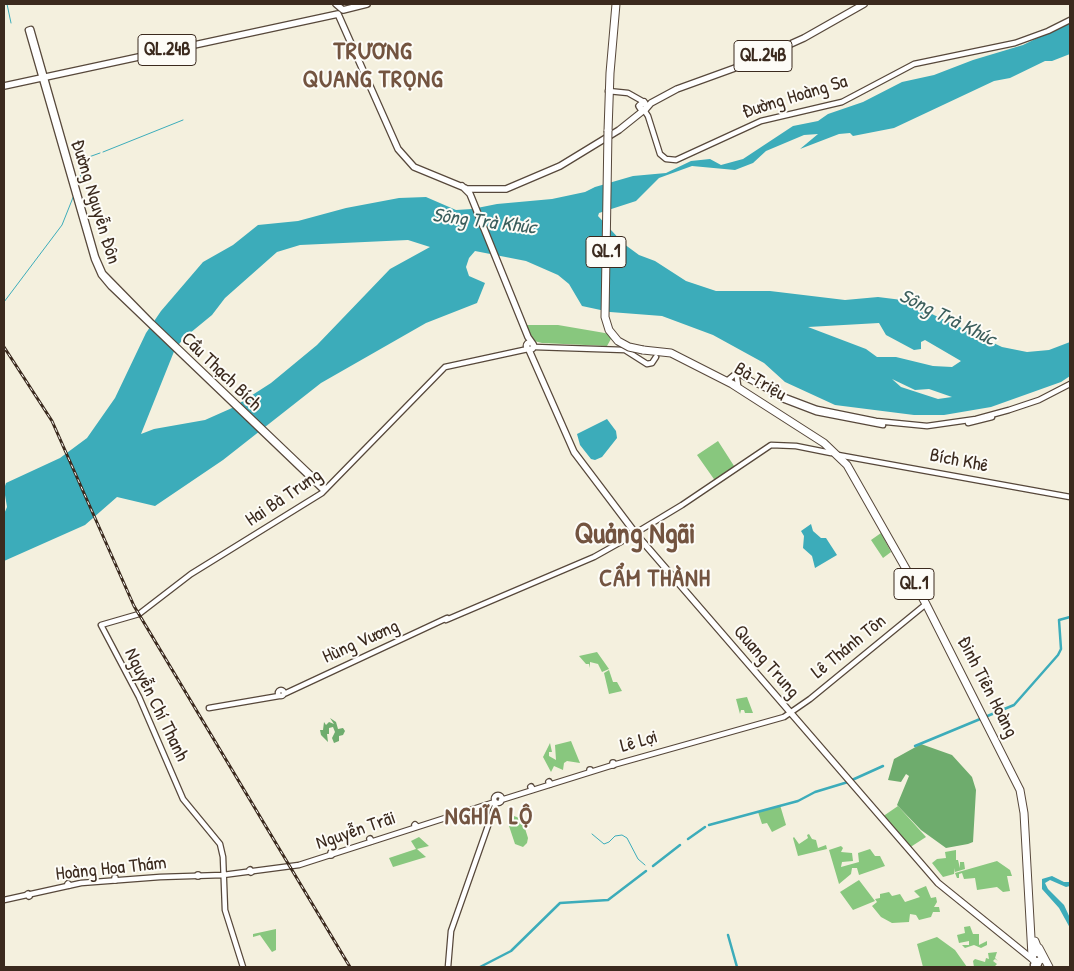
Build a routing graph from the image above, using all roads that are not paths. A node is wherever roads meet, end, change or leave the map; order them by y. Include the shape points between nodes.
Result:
1 (367, 4) edge
2 (615, 4) edge
3 (864, 4) edge
4 (338, 9) edge
5 (1070, 19) edge
6 (44, 78) junction
7 (4, 86) edge
8 (611, 92) junction
9 (643, 106) junction
10 (466, 188) junction
11 (151, 324) joint
12 (531, 348) junction
13 (655, 352) junction
14 (733, 380) junction
15 (1070, 386) edge
16 (796, 447) junction
17 (823, 447) junction
18 (830, 453) junction
19 (841, 455) junction
20 (325, 490) junction
21 (1070, 497) edge
22 (636, 534) junction
23 (927, 603) junction
24 (101, 625) joint
25 (209, 708) dead end
26 (788, 714) junction
27 (1009, 764) junction
28 (495, 801) junction
29 (223, 874) junction
30 (4, 899) edge
31 (1035, 940) junction
32 (1037, 959) edge
33 (243, 967) edge
34 (448, 967) edge

1 - 4 main road
2 - 8 highway, QL.1
2 - 8 highway, QL.1
3 - 9 main road, QL.24B via 804,38
4 - 6 main road, QL.24B via 330,14
4 - 10 main road, QL.24B via 398,146 414,166
5 - 9 main road, Đường Hoàng Sa via 1027,40 914,64 842,102 760,121 713,141 684,158 673,160 660,154
6 - 6 main road via 31,29 28,30
6 - 7 main road, QL.24B
6 - 11 main road, Đường Nguyễn Đôn via 99,266
8 - 9 main road via 628,93
8 - 13 highway, QL.1, bridge via 608,107 605,317 609,330 618,341 629,347
9 - 10 main road, QL.24B via 619,130 573,159 508,189
10 - 12 main road, Quang Trung
11 - 20 main road, Cầu Thạch Bích
12 - 13 main road, Bà Triệu via 625,350 647,364 652,362
12 - 20 main road, Hai Bà Trưng via 459,363 442,370
12 - 22 main road, Quang Trung via 576,456
13 - 14 highway, Bà Triệu / QL.1 via 676,353
14 - 15 main road via 817,409 912,425 942,425 976,418 1040,402
14 - 17 highway, Bà Triệu / QL.1
14 - 19 highway, Bà Triệu / QL.1
16 - 17 main road
16 - 18 main road
16 - 22 main road, Hùng Vương via 772,446
17 - 18 main road
17 - 19 highway, Bà Triệu / QL.1
18 - 19 main road, Bích Khê
19 - 21 main road, Bích Khê
19 - 23 highway, Đinh Tiên Hoàng / QL.1
20 - 24 main road, Hai Bà Trưng via 191,574 140,614
22 - 25 main road, Hùng Vương via 596,555 281,693
22 - 26 main road, Quang Trung
23 - 26 main road, Lê Thánh Tôn
23 - 27 highway, Đinh Tiên Hoàng / QL.1
24 - 29 main road, Nguyễn Chí Thanh via 184,799 220,844
26 - 28 main road, Lê Lợi via 501,798 495,796
26 - 32 main road, Quang Trung via 938,882
27 - 31 highway, Đinh Tiên Hoàng / QL.1 via 1022,789 1025,805
27 - 32 highway, Đinh Tiên Hoàng / QL.1 via 1022,797
28 - 29 main road, Nguyễn Trãi via 299,864
28 - 34 main road via 451,931
29 - 30 main road, Hoàng Hoa Thám via 68,884
29 - 33 main road, Nguyễn Chí Thanh via 225,910
31 - 32 highway, Đinh Tiên Hoàng / QL.1
31 - 32 highway

